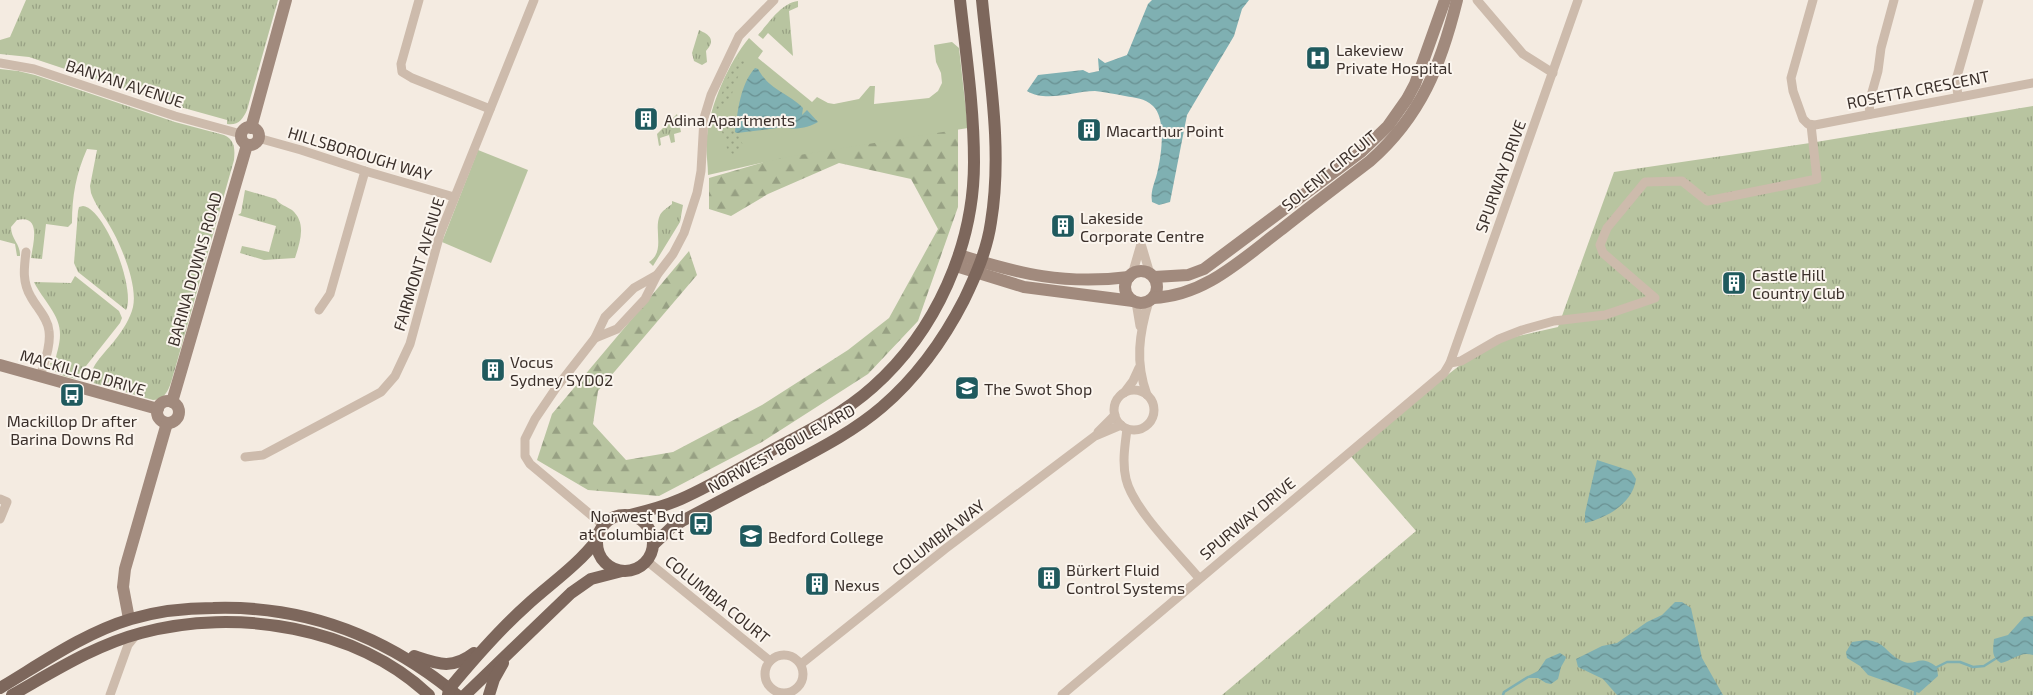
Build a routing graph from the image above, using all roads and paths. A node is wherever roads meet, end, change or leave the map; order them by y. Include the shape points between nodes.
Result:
1 (286, 0) edge
2 (419, 0) edge
3 (534, 0) edge
4 (774, 0) edge
5 (960, 0) edge
6 (982, 0) edge
7 (1445, 0) edge
8 (1457, 0) edge
9 (1477, 0) edge
10 (1578, 0) edge
11 (1813, 0) edge
12 (1894, 0) edge
13 (1979, 0) edge
14 (0, 63) edge
15 (1553, 73) junction
16 (2033, 82) edge
17 (1958, 96) junction
18 (490, 109) junction
19 (1870, 114) junction
20 (1809, 124) junction
21 (249, 136) junction
22 (365, 171) junction
23 (454, 196) junction
24 (26, 252) dead end
25 (958, 261) junction
26 (979, 268) junction
27 (657, 275) junction
28 (1152, 275) junction
29 (1130, 276) junction
30 (1142, 301) junction
31 (319, 310) dead end
32 (595, 338) junction
33 (1450, 363) junction
34 (0, 366) edge
35 (1139, 368) junction
36 (40, 377) junction
37 (1124, 393) junction
38 (1147, 395) junction
39 (172, 402) junction
40 (158, 409) junction
41 (1115, 415) junction
42 (167, 423) junction
43 (1124, 427) junction
44 (1095, 436) junction
45 (245, 457) dead end
46 (4, 500) edge
47 (630, 515) junction
48 (0, 519) edge
49 (604, 525) junction
50 (596, 540) junction
51 (653, 545) junction
52 (647, 561) junction
53 (622, 571) junction
54 (1200, 578) junction
55 (129, 619) junction
56 (181, 625) junction
57 (141, 633) junction
58 (497, 633) junction
59 (381, 644) junction
60 (512, 648) junction
61 (770, 661) junction
62 (801, 664) junction
63 (0, 688) edge
64 (451, 693) edge
65 (12, 695) edge
66 (110, 695) edge
67 (430, 695) edge
68 (465, 695) edge
69 (489, 695) edge
70 (1062, 695) edge

1 - 21 street, BARINA DOWNS ROAD
2 - 18 street via 401,64 402,72
3 - 18 street, FAIRMONT AVENUE
4 - 27 street via 739,36 711,95 704,118 701,171 693,212 673,254
5 - 25 main road, NORWEST BOULEVARD via 974,161 971,202
6 - 26 main road, NORWEST BOULEVARD via 995,137 995,171 992,220
7 - 28 street, SOLENT CIRCUIT via 1415,84 1398,113 1373,142 1204,269 1188,276
8 - 30 street, SOLENT CIRCUIT via 1424,95 1406,124 1389,143 1225,272 1190,291
9 - 15 street via 1523,54
10 - 15 street, SPURWAY DRIVE
11 - 20 street via 1791,78 1803,118
12 - 19 street via 1869,103
13 - 17 street via 1956,80
14 - 21 street, BANYAN AVENUE via 34,69 175,116
15 - 33 street, SPURWAY DRIVE
16 - 17 street, ROSETTA CRESCENT
17 - 19 street, ROSETTA CRESCENT
18 - 23 street, FAIRMONT AVENUE
19 - 20 street, ROSETTA CRESCENT
20 - 33 street, SPURWAY DRIVE via 1817,179 1707,201 1682,181 1645,182 1607,228 1600,245 1603,253 1655,298 1605,315 1554,321 1522,330 1499,339 1462,361
21 - 22 street, HILLSBOROUGH WAY
21 - 39 street, BARINA DOWNS ROAD
22 - 23 street, HILLSBOROUGH WAY
22 - 31 street via 330,294
23 - 45 street, FAIRMONT AVENUE via 440,234 412,337 389,384 370,398 263,454
24 - 36 street via 23,271 27,289 49,331
25 - 26 street, SOLENT CIRCUIT
25 - 47 main road, NORWEST BOULEVARD via 935,310 919,334 892,367 858,399 811,430 681,499
26 - 29 street, SOLENT CIRCUIT via 1100,281
26 - 30 street, SOLENT CIRCUIT via 1011,284 1038,290
26 - 51 main road, NORWEST BOULEVARD via 935,349 881,408 823,447 672,527
27 - 32 street via 634,288 605,317
27 - 32 street via 645,299 617,329
28 - 29 street via 1144,271
28 - 29 street via 1141,244
28 - 30 street via 1157,288
29 - 30 street via 1126,292
30 - 35 street
32 - 49 street via 556,388 529,430 524,448 525,456 538,472
33 - 54 street, SPURWAY DRIVE via 1444,373
34 - 36 street, MACKILLOP DRIVE
35 - 37 street
35 - 38 street
36 - 40 street, MACKILLOP DRIVE
37 - 38 street via 1136,390
37 - 41 street via 1116,402
38 - 43 street via 1153,405 1150,421 1140,429
39 - 40 street via 163,403
39 - 42 street via 177,406 178,415
40 - 42 street via 158,418
41 - 43 street
41 - 44 street, COLUMBIA WAY
42 - 55 street via 125,569 123,587
43 - 44 street, COLUMBIA WAY
43 - 54 street via 1124,468 1132,494
44 - 62 street, COLUMBIA WAY via 945,549
46 - 48 street
47 - 49 main road via 614,517
47 - 51 main road via 649,528
49 - 50 main road
50 - 53 main road via 603,560 610,567
50 - 58 main road via 581,559
51 - 52 main road
52 - 53 main road via 632,570
52 - 61 street, COLUMBIA COURT
53 - 60 main road via 591,579 565,598
54 - 70 street, SPURWAY DRIVE
55 - 56 main road via 136,624
55 - 59 main road via 194,608 277,611 334,624
55 - 63 main road via 68,648
56 - 57 main road
56 - 67 main road via 247,623 309,631 374,658
57 - 65 main road via 82,656
57 - 66 street via 128,645
58 - 59 main road via 470,657 448,664 434,663
58 - 64 main road
59 - 64 main road via 418,664
60 - 68 main road
60 - 69 main road via 494,679
61 - 62 street via 786,655
61 - 62 street via 765,672 766,683 783,694 793,691 801,683 804,675

